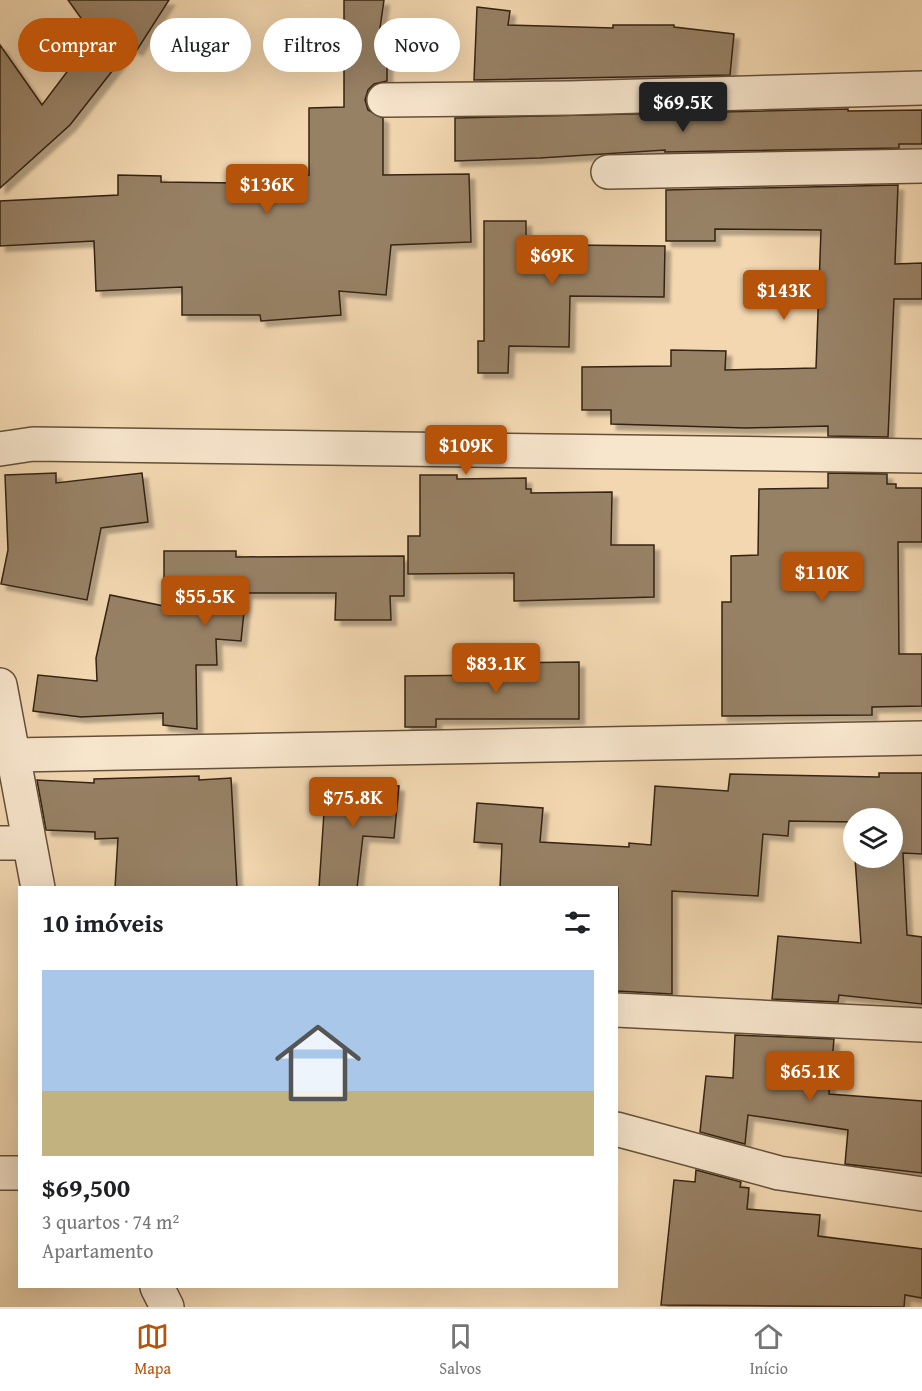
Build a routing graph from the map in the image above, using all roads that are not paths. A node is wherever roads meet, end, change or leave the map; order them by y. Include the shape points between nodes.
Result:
1 (922, 88) edge
2 (384, 100) dead end
3 (922, 166) edge
4 (608, 172) dead end
5 (0, 449) edge
6 (922, 456) edge
7 (0, 686) edge
8 (922, 738) edge
9 (14, 755) junction
10 (14, 843) edge
11 (37, 886) edge
12 (618, 1010) edge
13 (922, 1025) edge
14 (618, 1130) edge
15 (0, 1173) edge
16 (18, 1173) edge
17 (922, 1194) edge
18 (157, 1288) edge
19 (166, 1307) edge

1 - 2 street
3 - 4 street
5 - 6 street via 33,444
7 - 9 street
8 - 9 street
9 - 10 street
10 - 11 street
12 - 13 street
14 - 17 street via 778,1173
15 - 16 street
18 - 19 street

